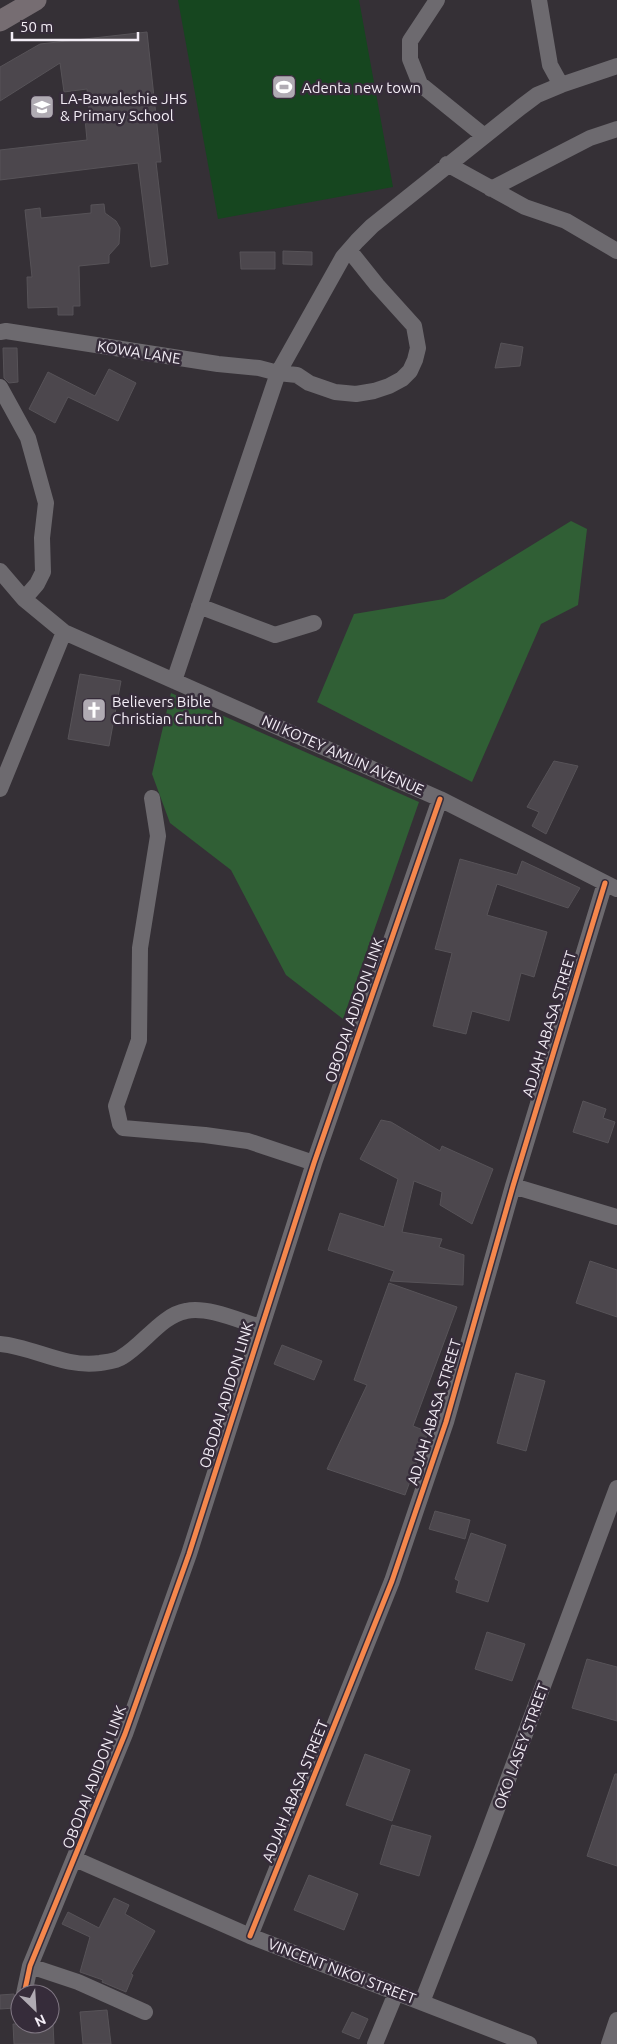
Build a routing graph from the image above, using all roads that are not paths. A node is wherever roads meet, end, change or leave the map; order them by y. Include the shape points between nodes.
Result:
1 (36, 0) edge
2 (437, 0) edge
3 (539, 0) edge
4 (0, 21) edge
5 (617, 66) edge
6 (561, 84) junction
7 (617, 129) edge
8 (483, 135) junction
9 (447, 164) junction
10 (492, 189) junction
11 (349, 250) junction
12 (617, 252) edge
13 (0, 332) edge
14 (278, 373) junction
15 (0, 388) edge
16 (0, 571) edge
17 (12, 591) edge
18 (199, 606) junction
19 (314, 623) dead end
20 (64, 632) junction
21 (174, 680) junction
22 (0, 789) edge
23 (152, 798) dead end
24 (440, 798) junction
25 (611, 886) edge
26 (314, 1163) junction
27 (513, 1186) junction
28 (617, 1217) edge
29 (260, 1327) junction
30 (0, 1344) edge
31 (617, 1488) edge
32 (75, 1859) junction
33 (250, 1936) junction
34 (30, 1966) junction
35 (26, 1984) edge
36 (396, 1993) junction
37 (422, 2002) junction
38 (145, 2012) dead end
39 (617, 2020) edge
40 (375, 2044) edge
41 (529, 2044) edge
42 (609, 2044) edge

1 - 4 main road
2 - 8 street via 410,41 410,59 420,84
3 - 6 street via 550,65
5 - 6 street
6 - 8 street via 537,95
7 - 10 street via 590,138
8 - 9 street
9 - 10 street
9 - 11 street via 372,226
10 - 12 street via 525,207 566,221
11 - 14 street
11 - 14 street, KOWA LANE via 414,326 418,348 410,371 389,386 356,394 335,392 297,375
13 - 14 street, KOWA LANE
14 - 18 street
15 - 17 street via 28,438 46,503 43,572 37,584
16 - 17 street, NII KOTEY AMLIN AVENUE
17 - 20 street, NII KOTEY AMLIN AVENUE
18 - 19 street via 275,635
18 - 21 street
20 - 21 street, NII KOTEY AMLIN AVENUE
20 - 22 street
21 - 24 street, NII KOTEY AMLIN AVENUE
23 - 26 street via 158,836 140,948 139,1040 116,1106 120,1124 123,1128 248,1141
24 - 25 street, NII KOTEY AMLIN AVENUE
24 - 26 street, OBODAI ADIDON LINK
25 - 27 street, ADJAH ABASA STREET
26 - 29 street, OBODAI ADIDON LINK
27 - 28 street
27 - 33 street, ADJAH ABASA STREET via 446,1422 392,1580
29 - 30 street via 217,1314 185,1311 169,1319 121,1358 99,1363 68,1363
29 - 32 street, OBODAI ADIDON LINK via 189,1554 125,1734
31 - 37 street, OKO LASEY STREET
32 - 33 street, VINCENT NIKOI STREET
32 - 34 street, OBODAI ADIDON LINK
33 - 36 street, VINCENT NIKOI STREET
34 - 35 street, OBODAI ADIDON LINK
34 - 38 street via 78,1982
36 - 37 street, VINCENT NIKOI STREET
36 - 40 street
37 - 41 street, VINCENT NIKOI STREET
39 - 42 street

